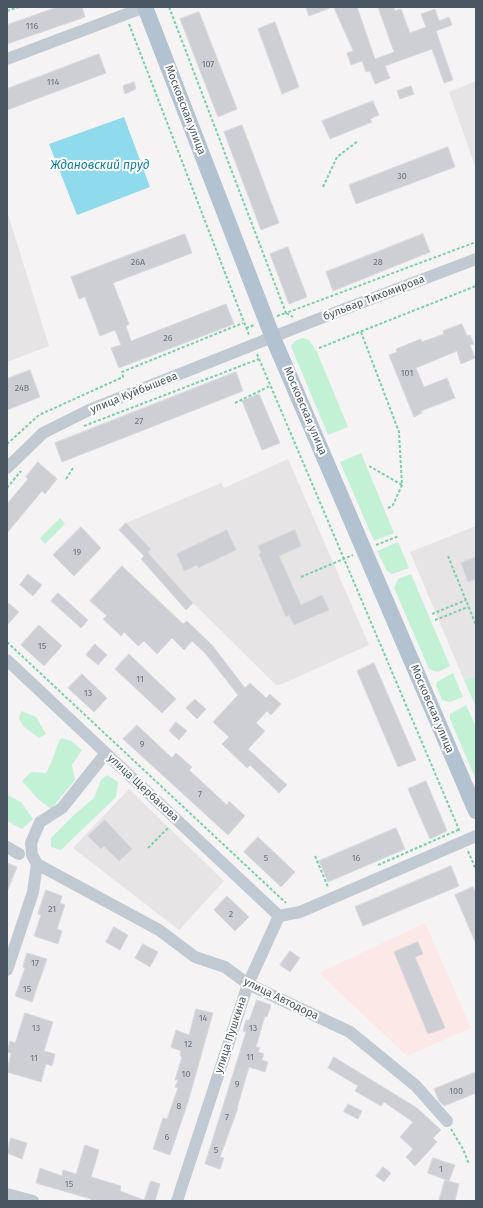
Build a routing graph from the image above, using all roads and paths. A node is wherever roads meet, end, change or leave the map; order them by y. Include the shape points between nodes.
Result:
1 (19, 7) edge
2 (145, 7) edge
3 (169, 7) edge
4 (7, 11) edge
5 (126, 15) junction
6 (7, 59) edge
7 (358, 141) dead end
8 (323, 187) dead end
9 (476, 242) edge
10 (476, 260) edge
11 (476, 286) edge
12 (244, 323) junction
13 (361, 332) junction
14 (273, 338) junction
15 (253, 346) junction
16 (319, 348) dead end
17 (259, 359) junction
18 (270, 386) junction
19 (235, 403) dead end
20 (80, 427) dead end
21 (7, 444) edge
22 (25, 465) dead end
23 (369, 466) dead end
24 (7, 468) edge
25 (73, 468) dead end
26 (66, 479) dead end
27 (402, 485) junction
28 (7, 488) edge
29 (387, 509) dead end
30 (399, 536) dead end
31 (364, 550) junction
32 (448, 556) dead end
33 (344, 559) junction
34 (301, 577) dead end
35 (466, 600) junction
36 (468, 607) junction
37 (432, 614) dead end
38 (435, 620) dead end
39 (476, 625) edge
40 (7, 642) edge
41 (7, 660) edge
42 (106, 753) junction
43 (186, 809) junction
44 (476, 811) edge
45 (176, 819) junction
46 (459, 830) junction
47 (476, 836) edge
48 (464, 842) junction
49 (7, 846) edge
50 (148, 848) dead end
51 (19, 854) dead end
52 (315, 856) dead end
53 (37, 864) junction
54 (372, 868) dead end
55 (476, 870) edge
56 (322, 890) dead end
57 (288, 905) dead end
58 (279, 916) junction
59 (7, 970) edge
60 (248, 984) junction
61 (447, 1121) joint
62 (469, 1164) dead end
63 (7, 1194) edge
64 (33, 1201) edge
65 (176, 1201) edge

1 - 4 path
2 - 5 street
2 - 14 main road, Московская улица
3 - 9 path via 286,313
5 - 6 street
5 - 12 path
7 - 8 path via 337,157
10 - 14 street, бульвар Тихомирова
11 - 13 path
12 - 15 path
12 - 21 path via 122,372 123,377 39,415
13 - 16 path
13 - 27 path via 399,432
14 - 15 street, улица Куйбышева
14 - 31 main road, Московская улица
15 - 17 path
15 - 24 street, улица Куйбышева via 62,422 43,433
17 - 18 path
17 - 20 path
18 - 19 path
18 - 33 path
22 - 28 path
23 - 27 path
25 - 26 path
27 - 29 path via 392,506
30 - 31 path
31 - 33 path
31 - 44 main road, Московская улица
32 - 35 path
33 - 34 path
33 - 46 path
35 - 36 path
35 - 37 path
36 - 38 path
36 - 39 path
40 - 43 path
41 - 42 street, улица Щербакова
42 - 45 street, улица Щербакова
42 - 53 street via 62,808 40,822 31,843 32,854
43 - 45 path
43 - 57 path
45 - 50 path
45 - 58 street, улица Щербакова
46 - 48 path
46 - 54 path
47 - 48 street
48 - 55 path
48 - 58 street via 300,912
49 - 51 street
52 - 56 path via 328,887
53 - 59 street via 33,892
53 - 60 street, улица Автодора via 159,930 195,957 225,968
58 - 60 street, улица Пушкина
60 - 61 street, улица Автодора via 350,1032 416,1086
60 - 65 street, улица Пушкина
61 - 62 path via 464,1149
63 - 64 street

